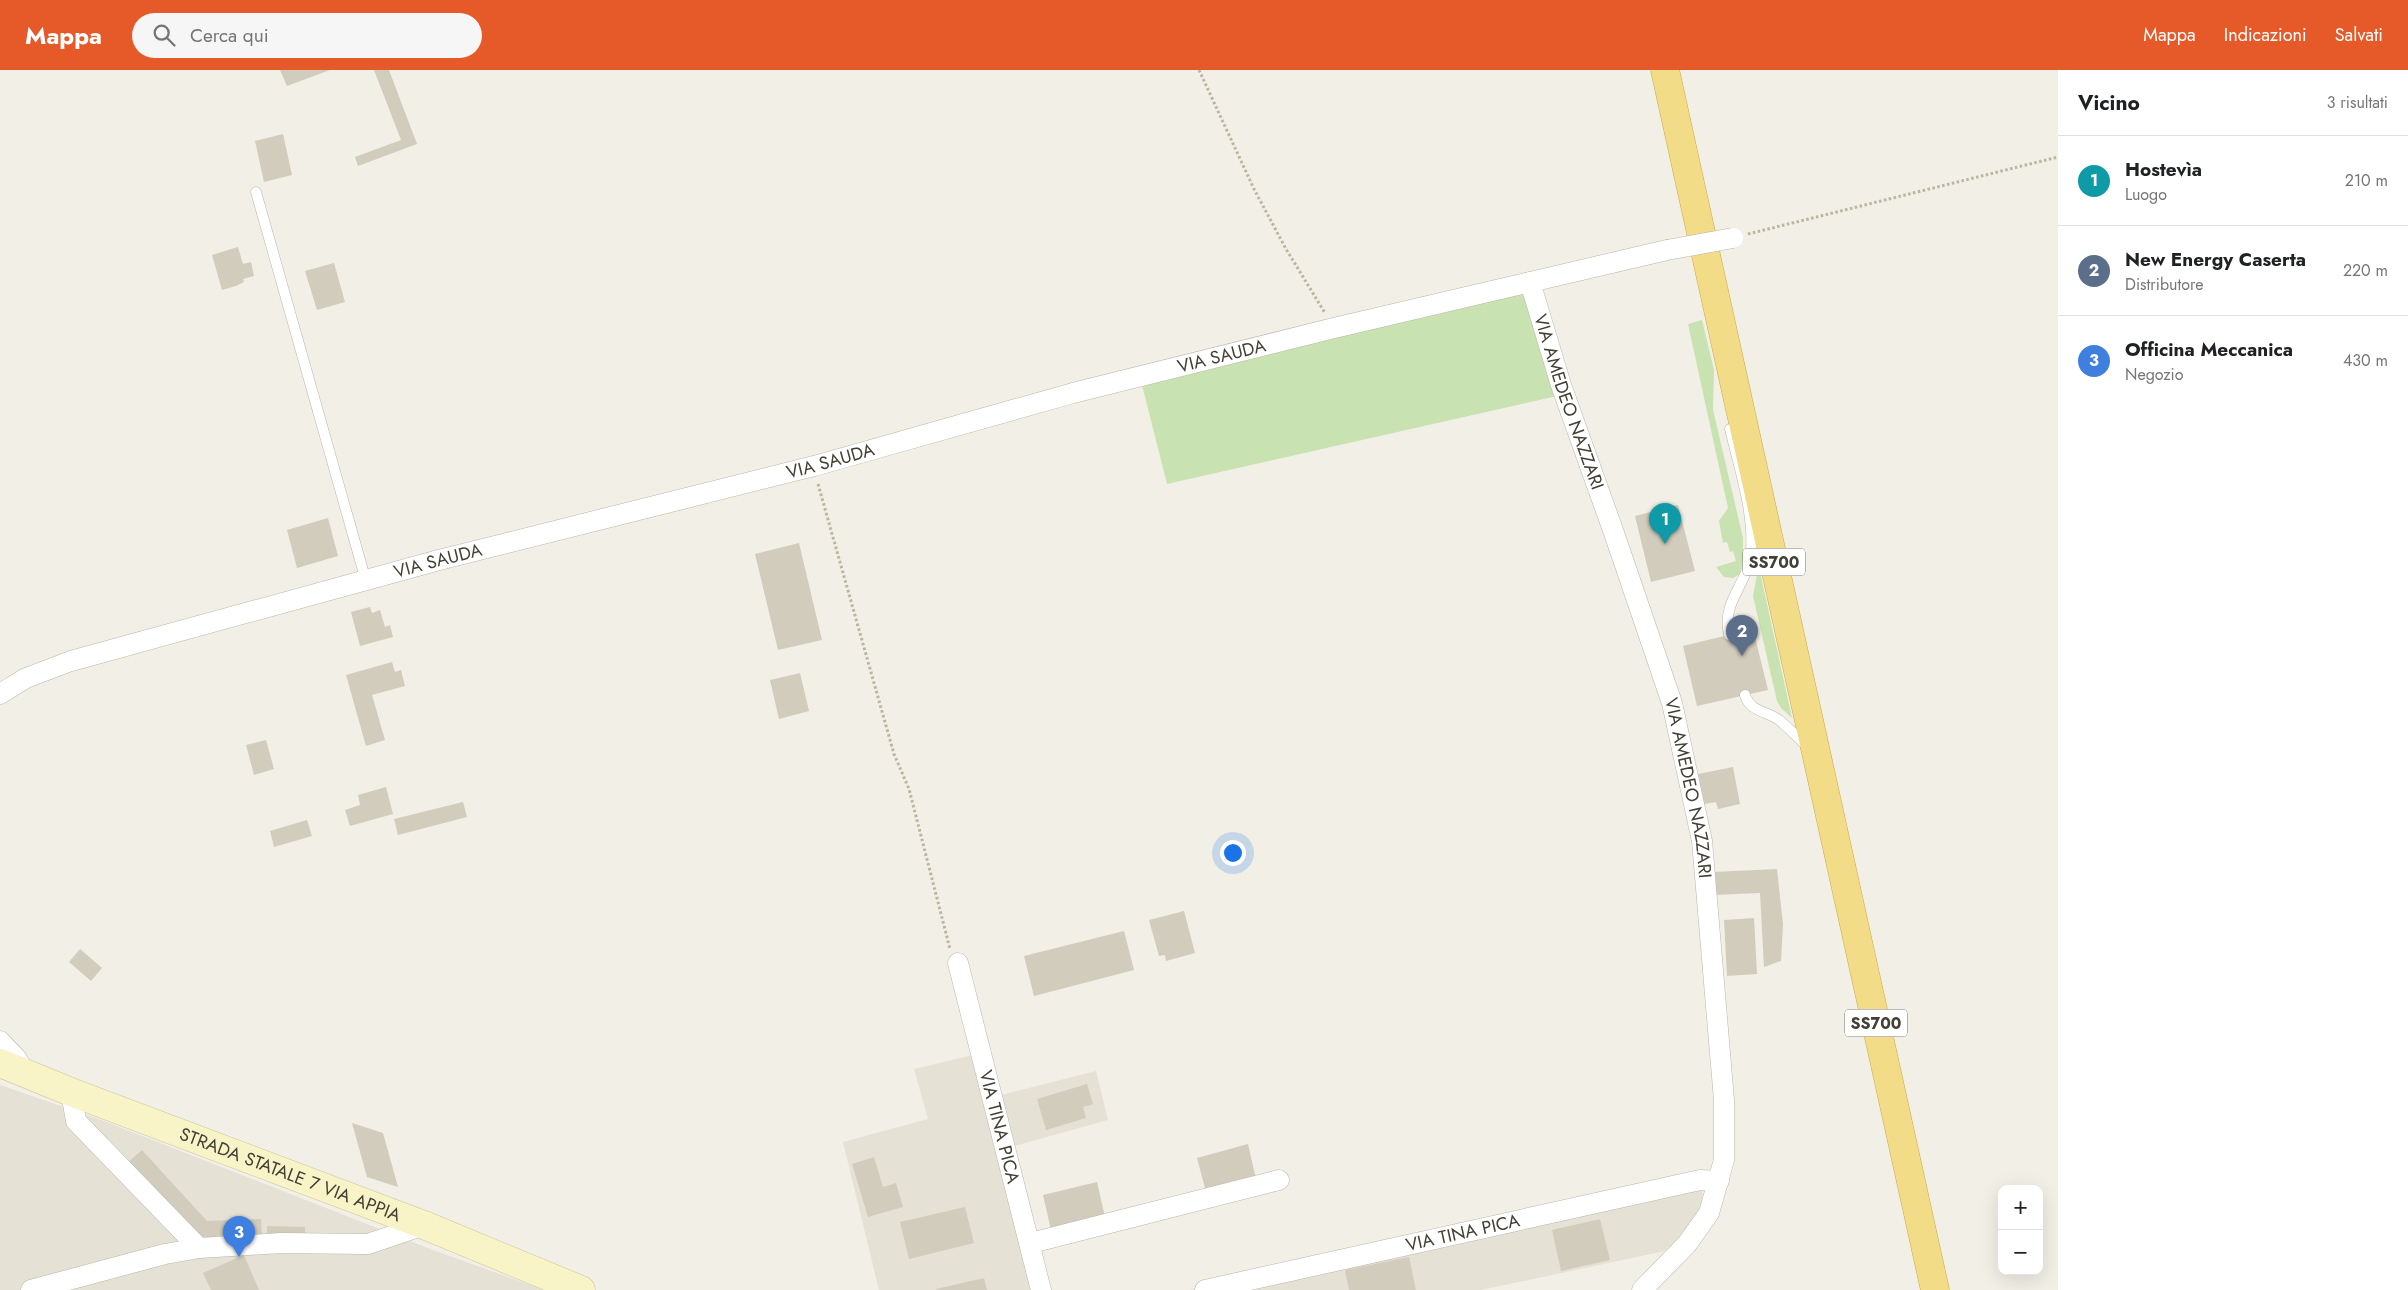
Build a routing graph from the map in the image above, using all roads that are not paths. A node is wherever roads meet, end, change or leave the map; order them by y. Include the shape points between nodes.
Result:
1 (1665, 70) edge
2 (256, 192) dead end
3 (1733, 238) road end
4 (1530, 282) junction
5 (1729, 421) dead end
6 (366, 581) junction
7 (1729, 635) dead end
8 (0, 694) edge
9 (1745, 695) dead end
10 (1817, 756) junction
11 (958, 963) road end
12 (0, 1041) edge
13 (11, 1067) edge
14 (70, 1092) junction
15 (1279, 1180) dead end
16 (1719, 1181) junction
17 (424, 1225) junction
18 (1031, 1243) junction
19 (200, 1248) junction
20 (31, 1290) edge
21 (581, 1290) edge
22 (1041, 1290) edge
23 (1205, 1290) edge
24 (1642, 1290) edge
25 (1935, 1290) edge

1 - 10 highway, SS700 via 1729,381
2 - 6 lane
3 - 4 street, VIA SAUDA, bridge
4 - 6 street, VIA SAUDA via 1074,393 814,466
4 - 16 street, VIA AMEDEO NAZZARI via 1561,385 1672,703 1689,777 1702,841 1724,1100 1724,1160
5 - 7 lane via 1748,509 1751,550 1748,571 1729,604 1726,621
6 - 8 street, VIA SAUDA via 71,661 26,678
9 - 10 lane via 1756,709 1777,718
10 - 25 highway, SS700
11 - 18 street, VIA TINA PICA
12 - 13 street via 17,1059
13 - 14 main road, STRADA STATALE 7 VIA APPIA
14 - 17 main road, STRADA STATALE 7 VIA APPIA
14 - 19 street via 76,1121
15 - 18 street
16 - 23 street, VIA TINA PICA via 1700,1180
16 - 24 street, VIA AMEDEO NAZZARI via 1709,1213 1687,1244
17 - 19 street via 368,1244 281,1243
17 - 21 main road, STRADA STATALE 7 VIA APPIA
18 - 22 street, VIA TINA PICA
19 - 20 street via 165,1254

